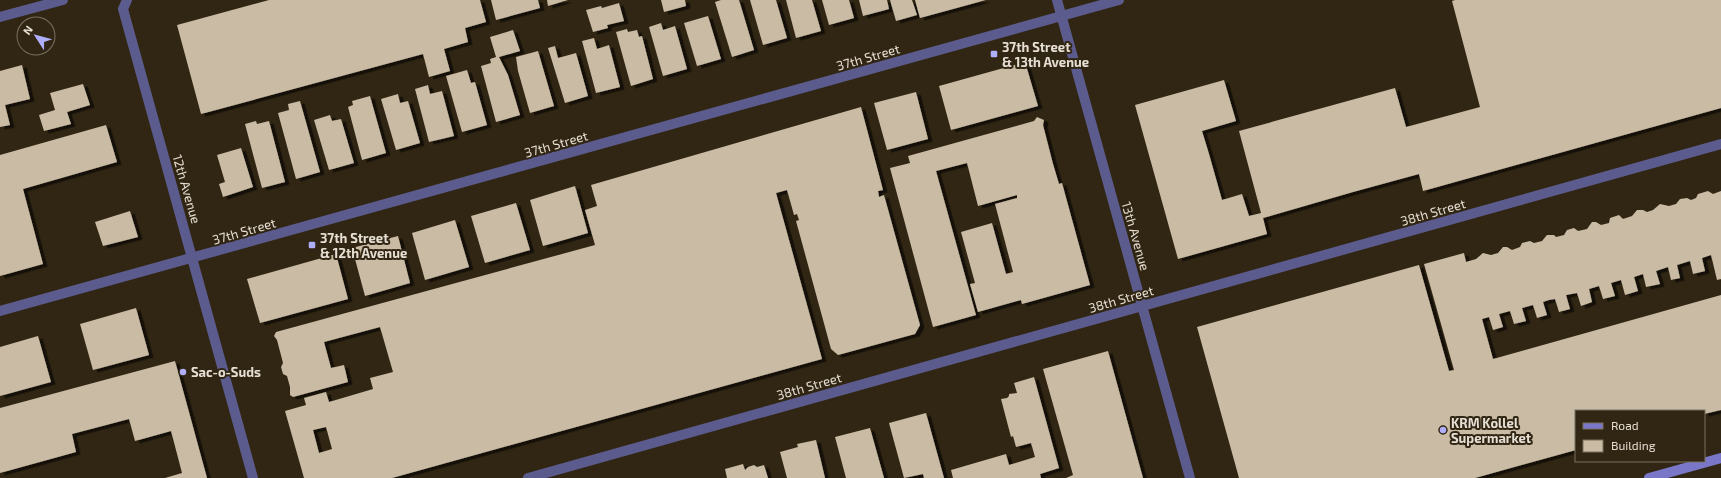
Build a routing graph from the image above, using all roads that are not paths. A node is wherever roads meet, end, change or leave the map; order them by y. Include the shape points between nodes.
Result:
1 (63, 0) edge
2 (127, 0) edge
3 (1057, 0) edge
4 (1119, 0) edge
5 (1061, 16) junction
6 (0, 17) edge
7 (1721, 144) edge
8 (193, 258) junction
9 (1142, 307) junction
10 (0, 311) edge
11 (1721, 458) edge
12 (253, 478) edge
13 (528, 478) edge
14 (1190, 478) edge
15 (1649, 478) edge

1 - 6 street
2 - 8 street, 12th Avenue via 123,9
3 - 5 street, 13th Avenue
4 - 5 street, 37th Street
5 - 8 street, 37th Street
5 - 9 street, 13th Avenue
7 - 9 street, 38th Street
8 - 10 street, 37th Street
8 - 12 street, 12th Avenue
9 - 13 street, 38th Street
9 - 14 street, 13th Avenue
11 - 15 main road

